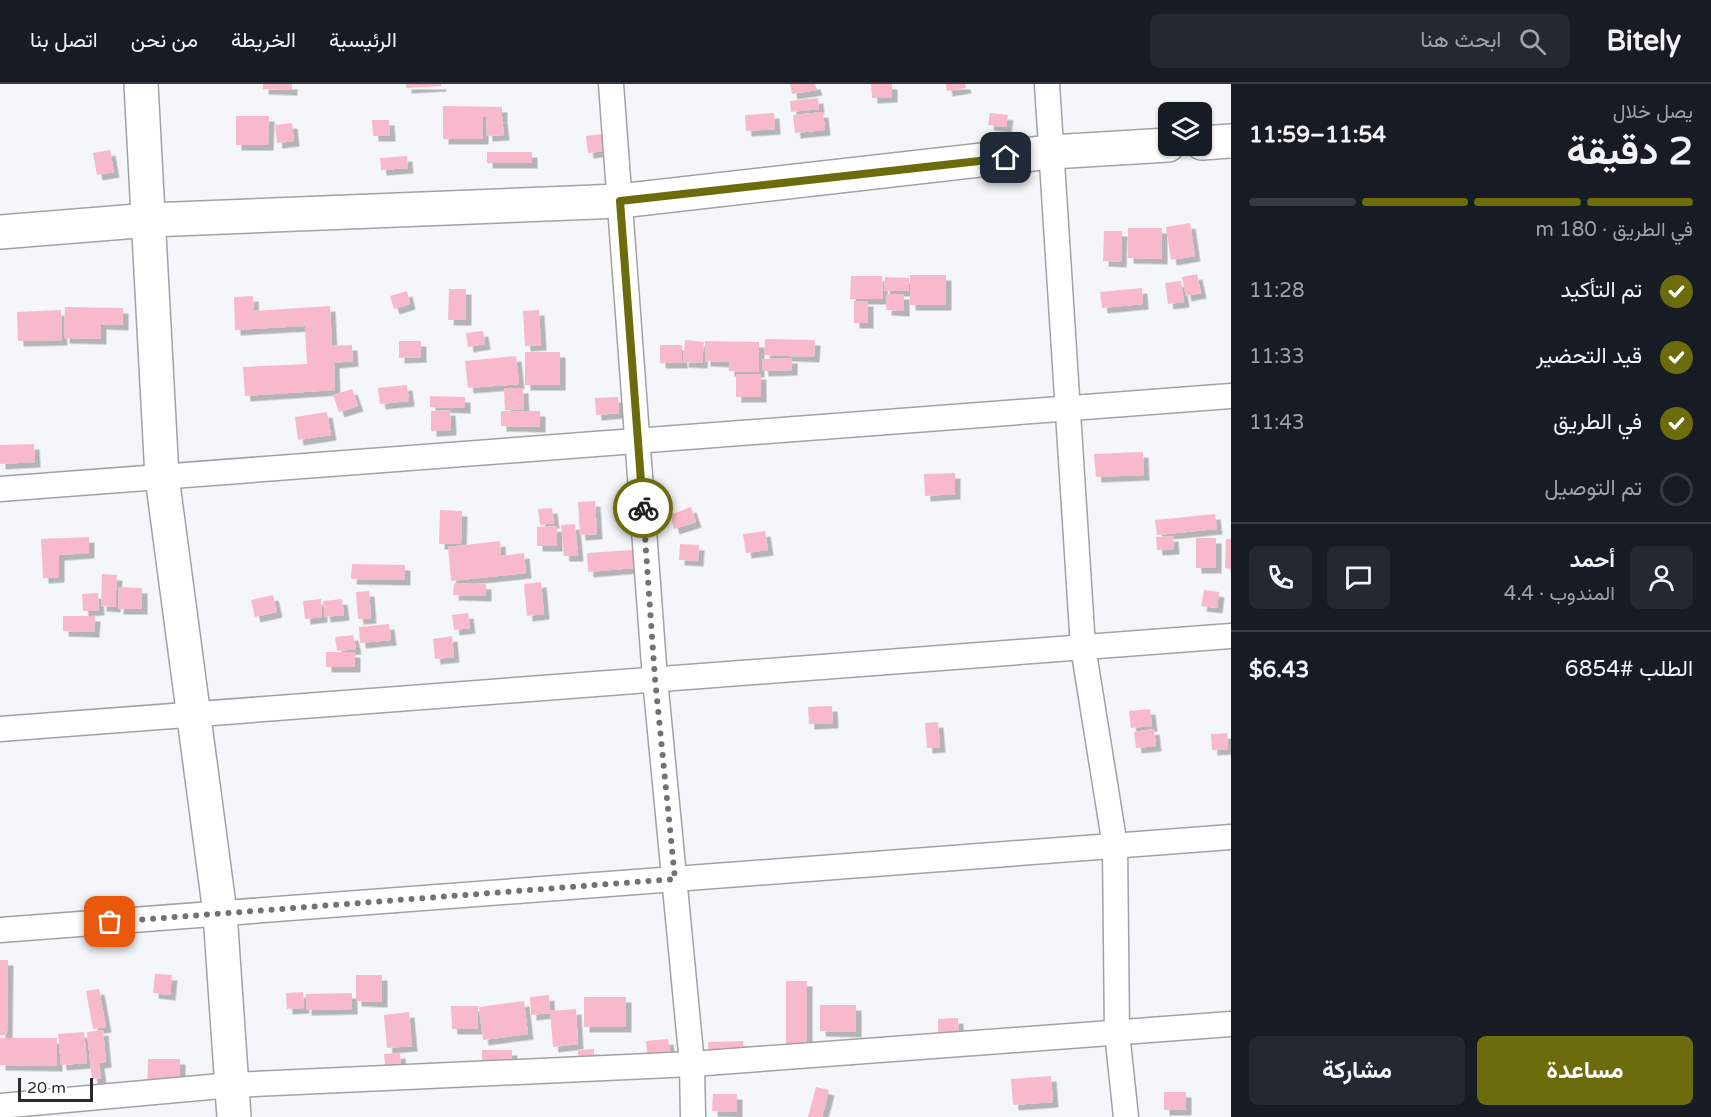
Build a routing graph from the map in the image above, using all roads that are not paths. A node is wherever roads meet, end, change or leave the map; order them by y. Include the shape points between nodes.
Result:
1 (141, 84) edge
2 (611, 84) edge
3 (1047, 84) edge
4 (1231, 141) edge
5 (1212, 142) edge
6 (1158, 146) edge
7 (1052, 153) junction
8 (620, 201) junction
9 (150, 220) junction
10 (0, 232) edge
11 (1231, 396) edge
12 (1067, 408) junction
13 (638, 441) junction
14 (162, 477) junction
15 (0, 489) edge
16 (1231, 636) edge
17 (1083, 647) junction
18 (655, 679) junction
19 (194, 714) junction
20 (0, 729) edge
21 (1231, 837) edge
22 (1115, 846) junction
23 (675, 879) junction
24 (220, 913) junction
25 (0, 930) edge
26 (1231, 1024) edge
27 (1117, 1033) junction
28 (692, 1064) junction
29 (232, 1085) junction
30 (0, 1106) edge
31 (234, 1117) edge
32 (693, 1117) edge
33 (1126, 1117) edge

1 - 9 street
2 - 8 street
3 - 7 street
4 - 5 street
6 - 7 street
7 - 8 street
7 - 12 street
8 - 9 street
8 - 13 street
9 - 10 street
9 - 14 street
11 - 12 street
12 - 13 street
12 - 17 street
13 - 14 street
13 - 18 street
14 - 15 street
14 - 19 street
16 - 17 street
17 - 18 street
17 - 22 street
18 - 19 street
18 - 23 street
19 - 20 street
19 - 24 street
21 - 22 street
22 - 23 street
22 - 27 street
23 - 24 street
23 - 28 street
24 - 25 street
24 - 29 street
26 - 27 street
27 - 28 street
27 - 33 street
28 - 29 street
28 - 32 street
29 - 30 street
29 - 31 street

